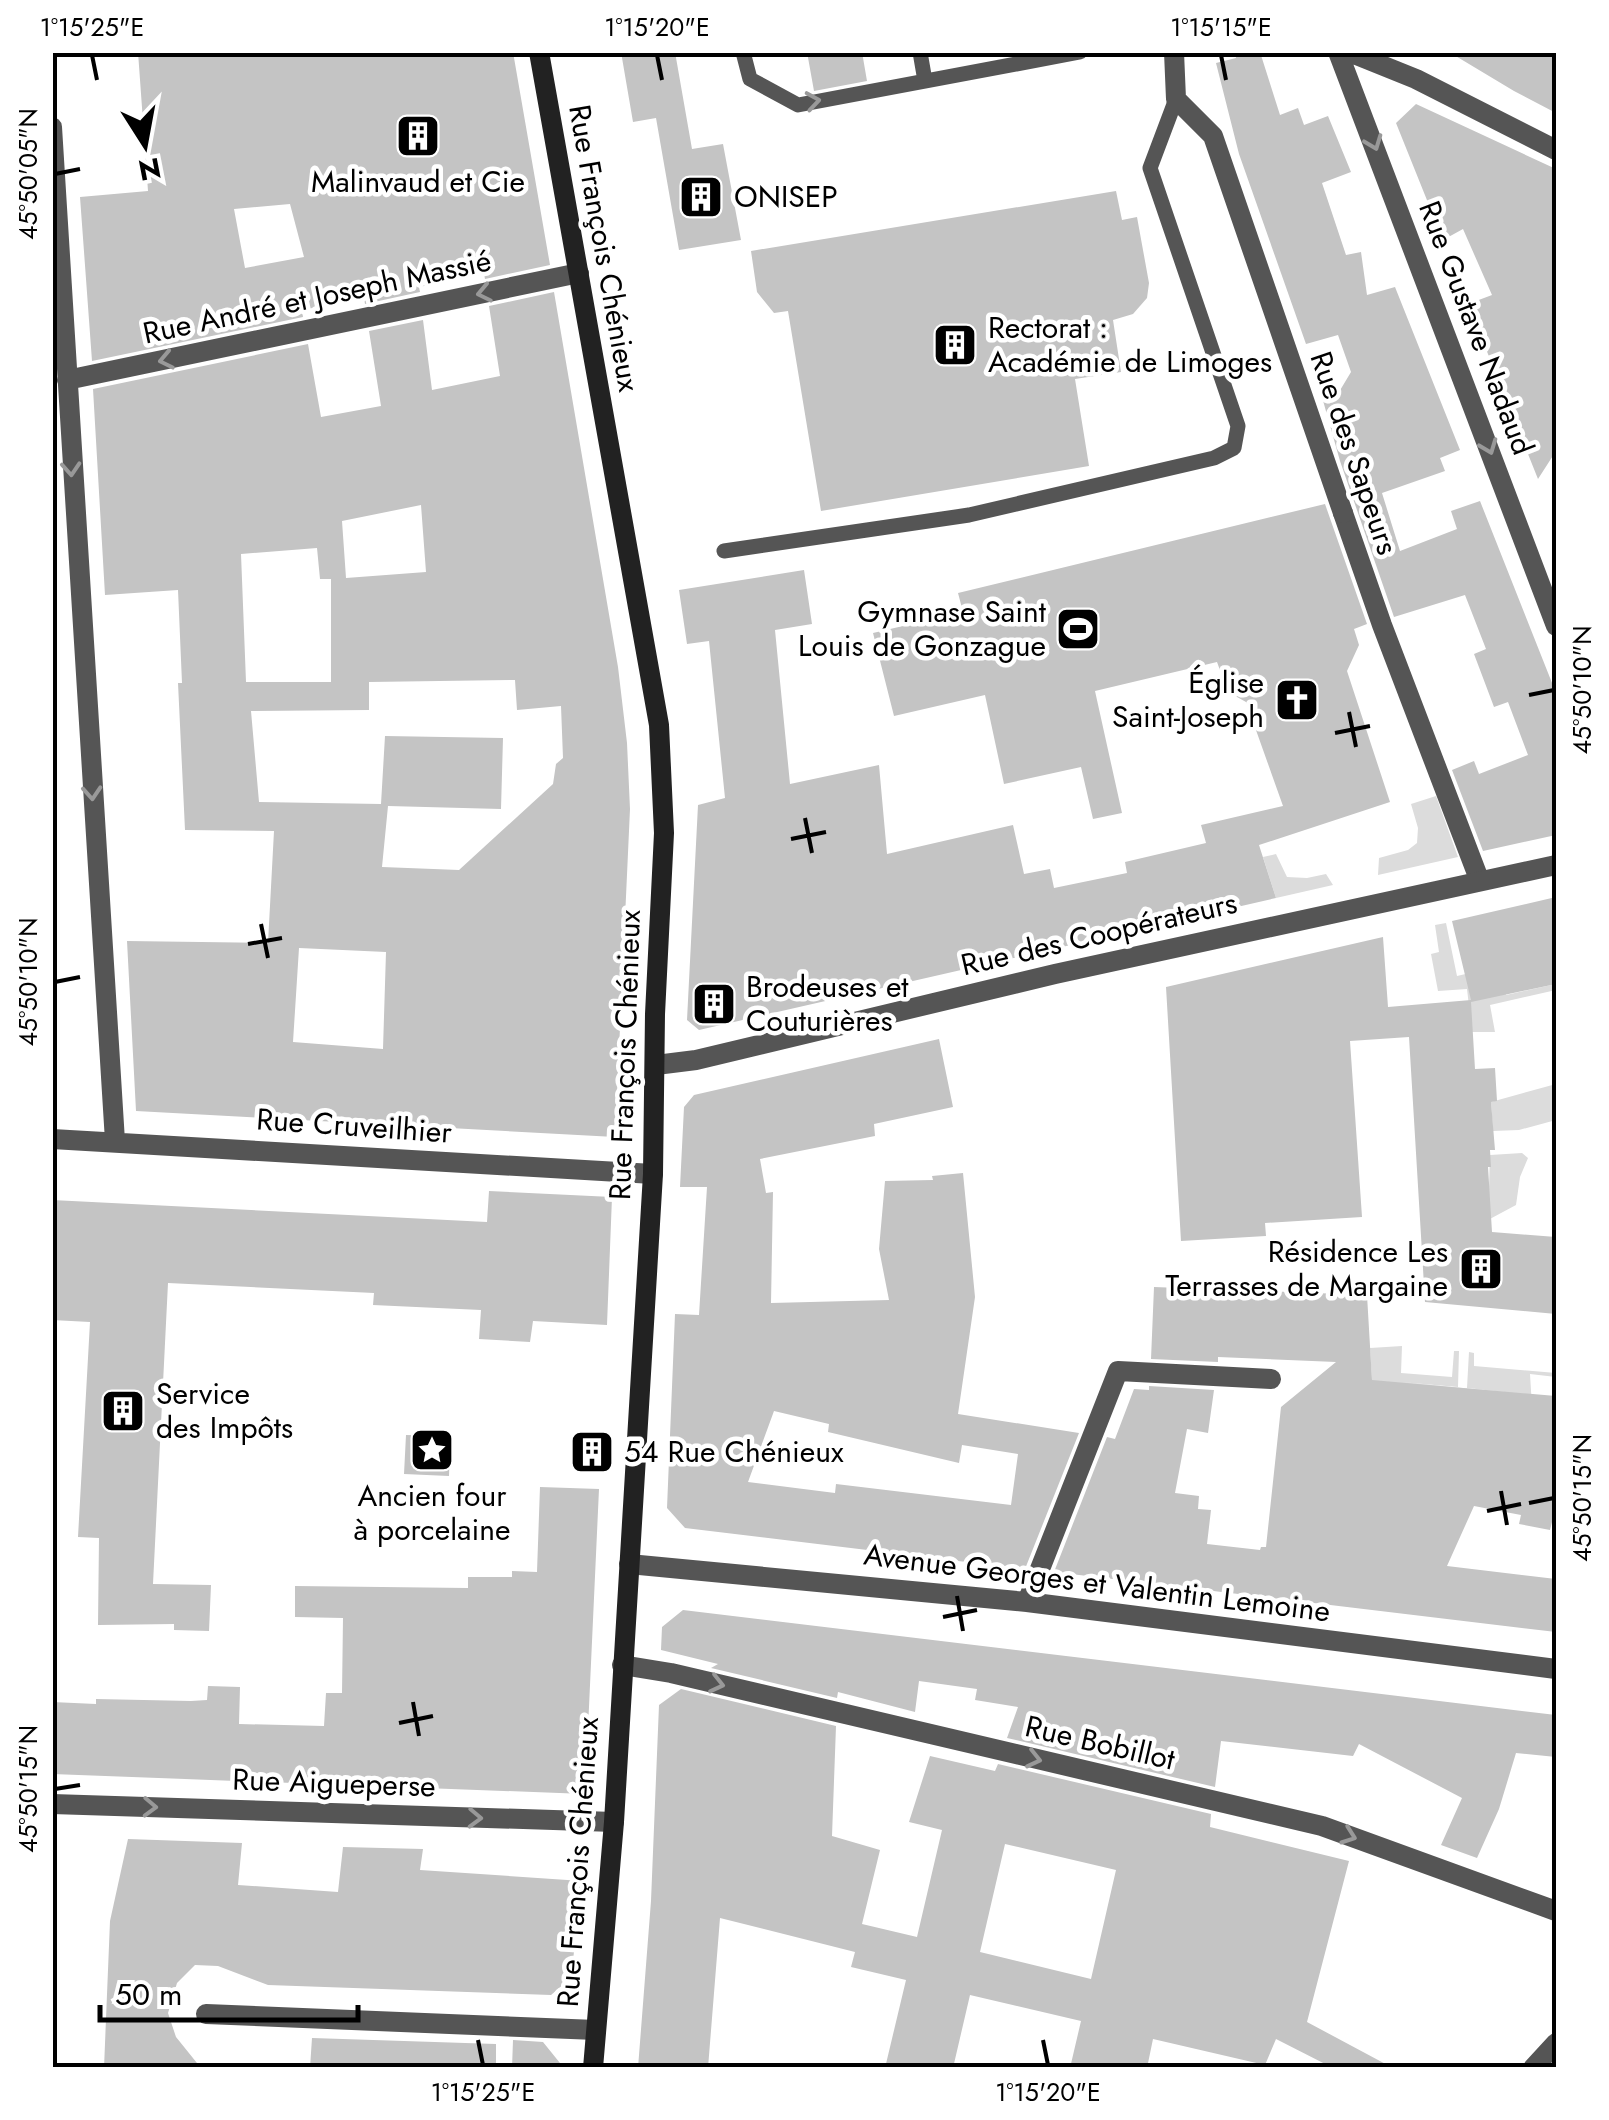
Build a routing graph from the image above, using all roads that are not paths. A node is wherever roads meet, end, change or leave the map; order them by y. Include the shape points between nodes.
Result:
1 (539, 52) edge
2 (742, 52) edge
3 (920, 52) edge
4 (1080, 52) edge
5 (1174, 52) edge
6 (1338, 52) edge
7 (1349, 52) edge
8 (925, 81) junction
9 (1176, 99) junction
10 (52, 127) edge
11 (1556, 150) edge
12 (579, 274) junction
13 (67, 380) junction
14 (60, 412) edge
15 (724, 550) dead end
16 (1556, 626) edge
17 (1556, 865) edge
18 (1479, 880) junction
19 (656, 1065) junction
20 (52, 1139) edge
21 (115, 1141) junction
22 (653, 1174) junction
23 (1272, 1379) dead end
24 (629, 1564) junction
25 (1028, 1602) junction
26 (622, 1665) junction
27 (1556, 1669) edge
28 (52, 1804) edge
29 (614, 1822) junction
30 (1556, 1911) edge
31 (206, 2014) dead end
32 (596, 2030) junction
33 (1556, 2043) edge
34 (593, 2068) edge
35 (1534, 2068) edge

1 - 12 main road, Rue François Chénieux
2 -> 8 lane via 750,79 798,105
3 - 8 lane
4 - 8 lane
5 - 9 street
6 -> 16 street, Rue Gustave Nadaud
7 - 11 street
9 - 15 lane via 1150,168 1238,426 1234,448 969,515
9 - 18 street, Rue des Sapeurs via 1213,136 1382,625
10 - 13 street
12 -> 13 street, Rue André et Joseph Massié
12 - 19 main road, Rue François Chénieux via 659,725 664,833
13 - 14 street
14 -> 21 street
17 - 18 street, Rue des Coopérateurs
18 - 19 street, Rue des Coopérateurs
19 - 22 main road, Rue François Chénieux
20 - 21 street, Rue Cruveilhier
21 - 22 street, Rue Cruveilhier
22 - 24 main road, Rue François Chénieux
23 - 25 street via 1118,1371
24 - 25 street, Avenue Georges et Valentin Lemoine
24 - 26 main road, Rue François Chénieux
25 - 27 street, Avenue Georges et Valentin Lemoine
26 - 29 main road, Rue François Chénieux
26 -> 30 street, Rue Bobillot via 1322,1826
28 -> 29 street, Rue Aigueperse
29 - 32 main road, Rue François Chénieux
31 - 32 street
32 - 34 main road, Rue François Chénieux
33 - 35 street

